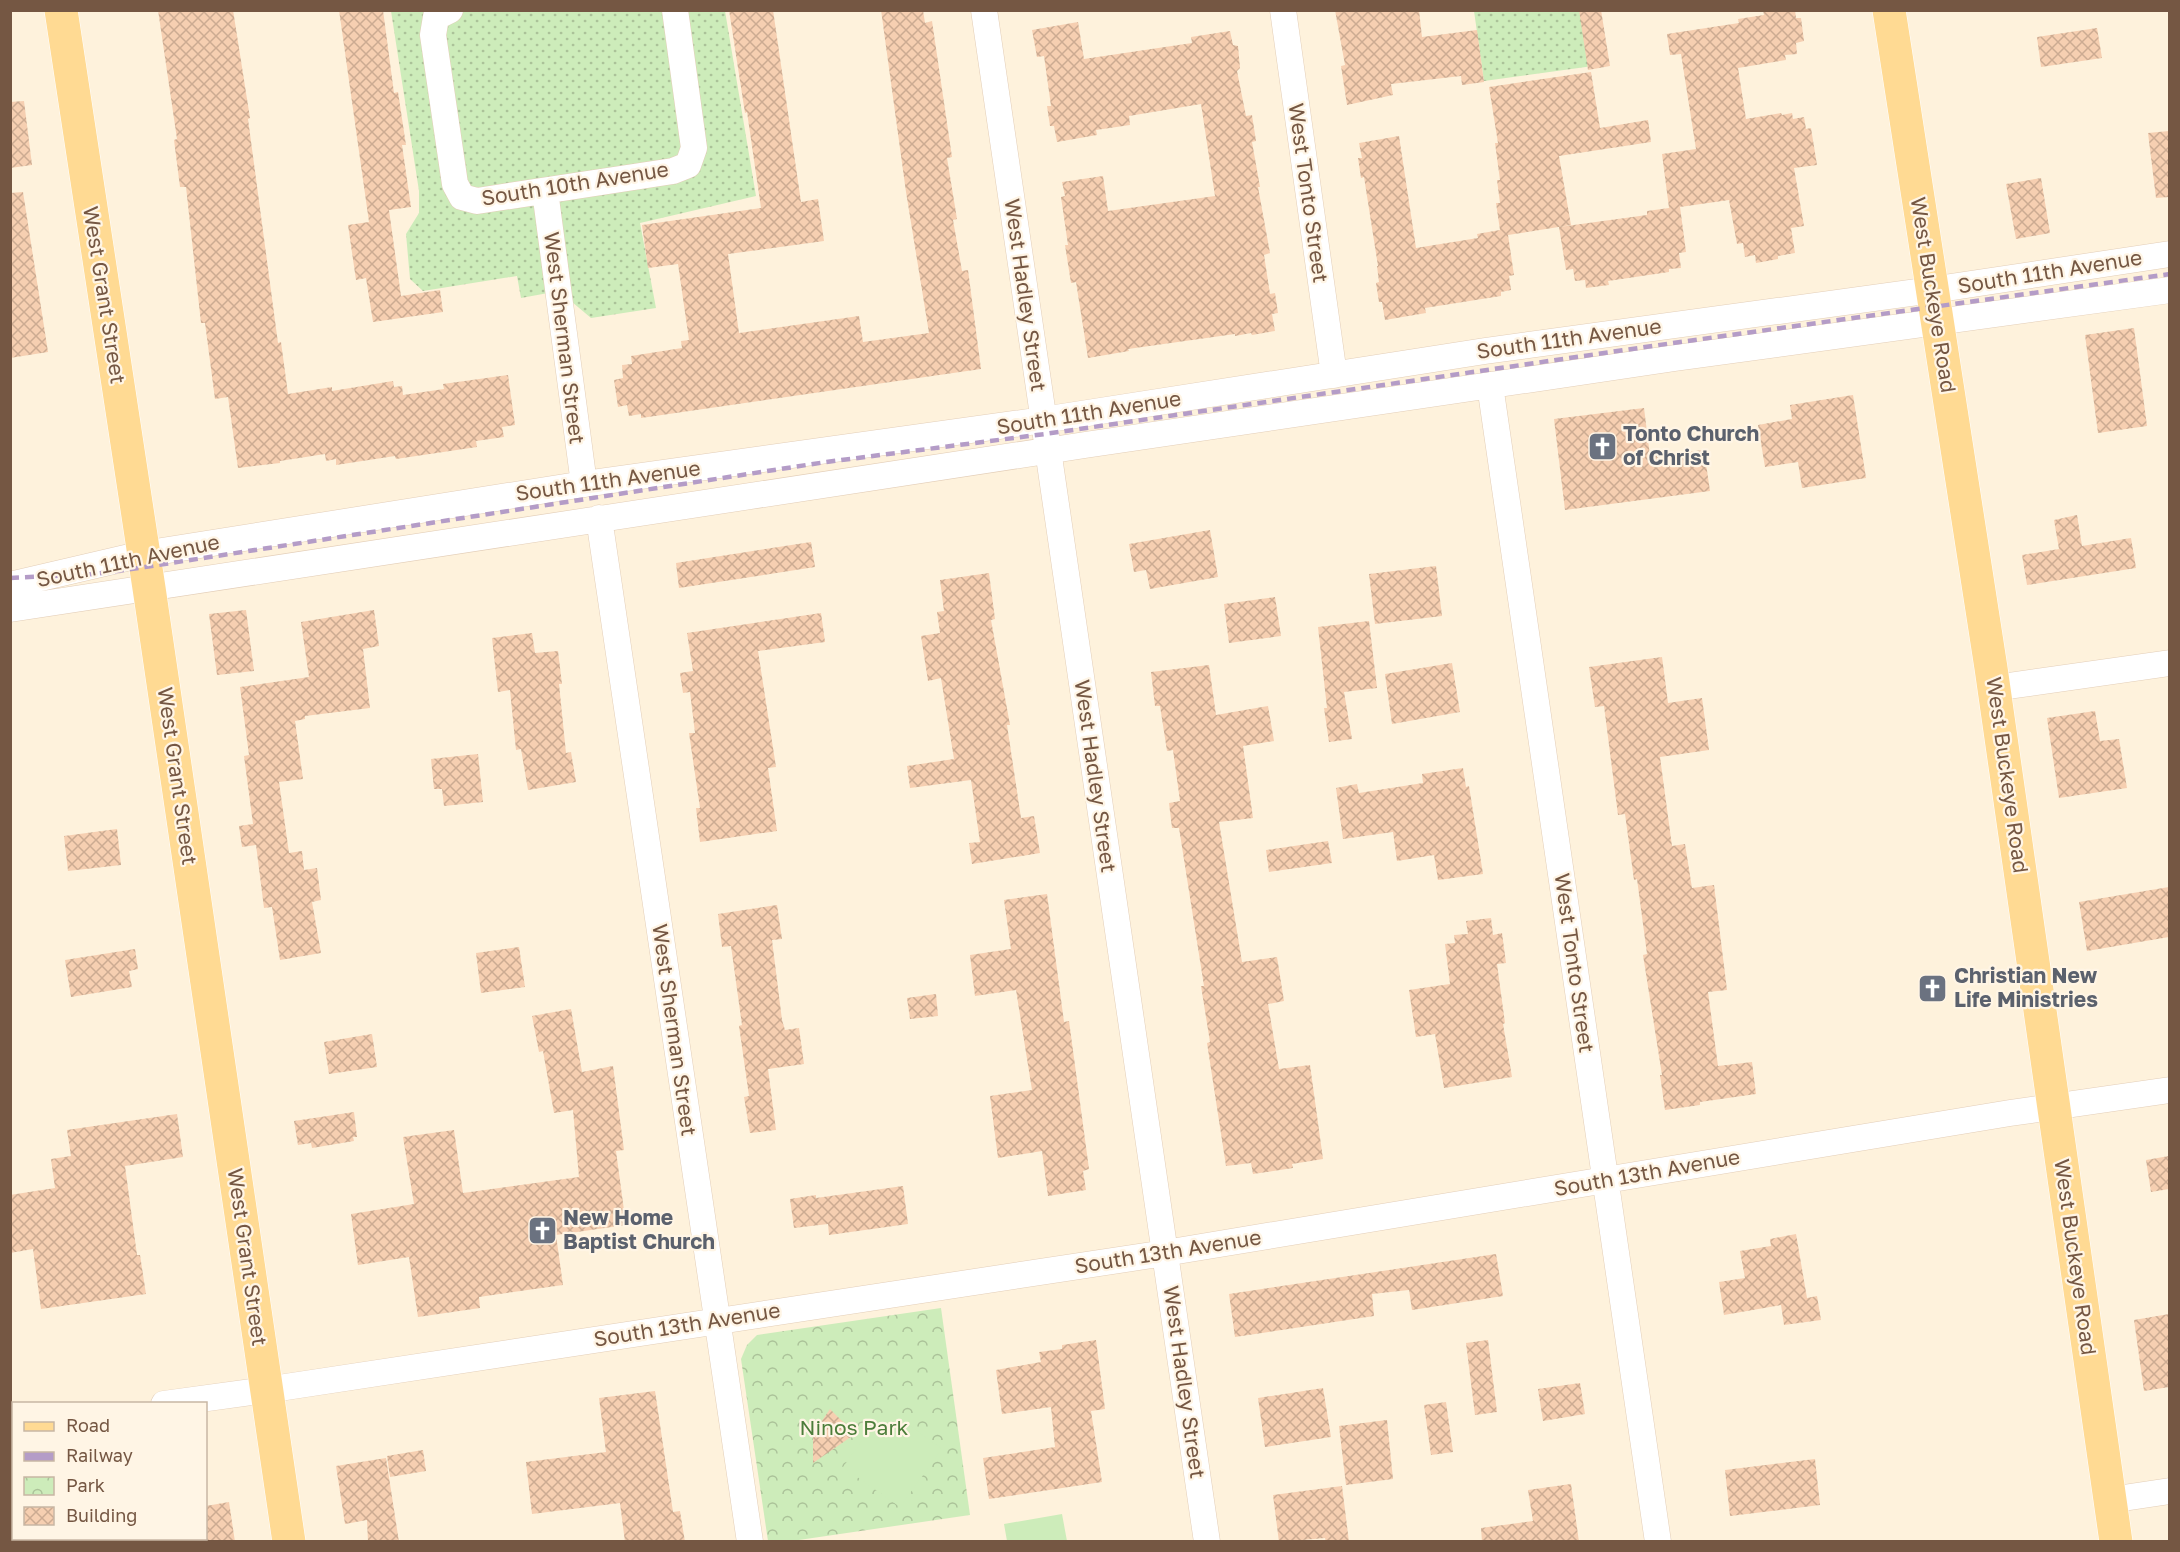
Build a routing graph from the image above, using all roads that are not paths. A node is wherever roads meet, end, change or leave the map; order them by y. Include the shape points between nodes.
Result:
1 (61, 10) edge
2 (450, 10) edge
3 (675, 10) edge
4 (984, 10) edge
5 (1283, 10) edge
6 (1889, 10) edge
7 (545, 191) junction
8 (2169, 254) edge
9 (1932, 290) junction
10 (2169, 290) edge
11 (1938, 323) junction
12 (1334, 375) junction
13 (1490, 385) junction
14 (1043, 420) junction
15 (1048, 450) junction
16 (584, 484) junction
17 (599, 518) junction
18 (143, 554) junction
19 (10, 585) edge
20 (149, 588) junction
21 (10, 609) edge
22 (2169, 663) edge
23 (1994, 688) junction
24 (2169, 1090) edge
25 (2054, 1106) junction
26 (1605, 1180) junction
27 (1165, 1253) junction
28 (717, 1320) junction
29 (266, 1390) junction
30 (179, 1402) edge
31 (2169, 1491) edge
32 (2110, 1500) junction
33 (289, 1542) edge
34 (750, 1542) edge
35 (1207, 1542) edge
36 (1658, 1542) edge
37 (2116, 1542) edge

1 - 18 main road, West Grant Street
2 - 7 street, South 10th Avenue via 436,17 433,35 455,184 462,197 477,201
3 - 7 street, South 10th Avenue via 694,148 688,165 673,171
4 - 14 street, West Hadley Street
5 - 12 street, West Tonto Street
6 - 9 main road, West Buckeye Road
7 - 16 street, West Sherman Street
8 - 9 street, South 11th Avenue
9 - 11 main road, West Buckeye Road
9 - 12 street, South 11th Avenue
10 - 11 street, South 11th Avenue
11 - 13 street, South 11th Avenue
11 - 23 main road, West Buckeye Road
12 - 14 street, South 11th Avenue
13 - 15 street, South 11th Avenue
13 - 26 street, West Tonto Street
14 - 15 street, West Hadley Street
14 - 16 street, South 11th Avenue
15 - 17 street, South 11th Avenue
15 - 27 street, West Hadley Street
16 - 18 street, South 11th Avenue
17 - 20 street, South 11th Avenue
17 - 28 street, West Sherman Street
18 - 19 street, South 11th Avenue
18 - 20 main road, West Grant Street
20 - 21 street, South 11th Avenue
20 - 29 main road, West Grant Street
22 - 23 street
23 - 25 main road, West Buckeye Road
24 - 25 street, South 13th Avenue
25 - 26 street, South 13th Avenue
25 - 32 main road, West Buckeye Road
26 - 27 street, South 13th Avenue
26 - 36 street, West Tonto Street
27 - 28 street, South 13th Avenue
27 - 35 street, West Hadley Street
28 - 29 street, South 13th Avenue
28 - 34 street, West Sherman Street
29 - 30 street, South 13th Avenue
29 - 33 main road, West Grant Street
31 - 32 street
32 - 37 main road, West Buckeye Road

